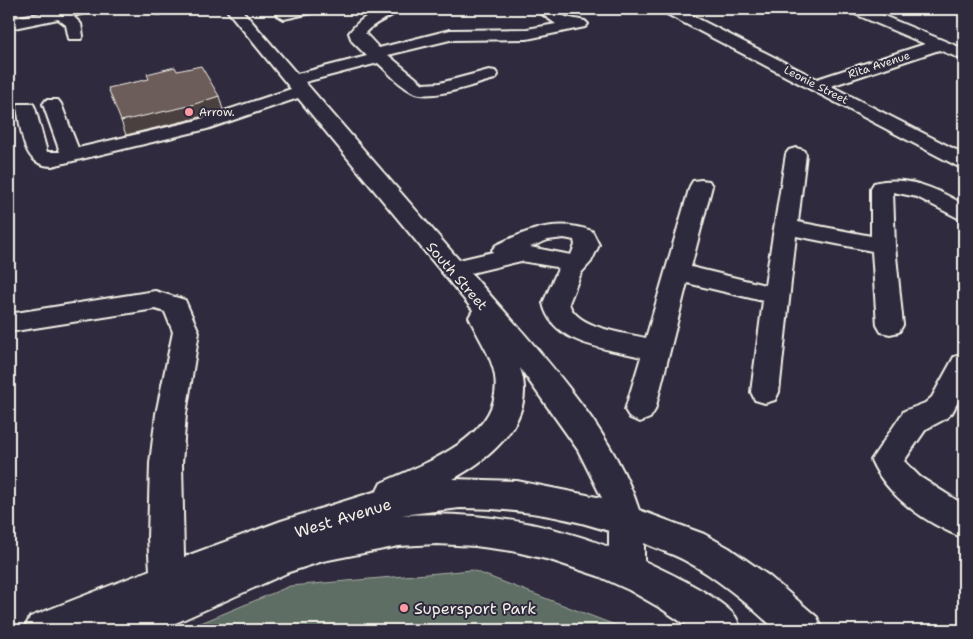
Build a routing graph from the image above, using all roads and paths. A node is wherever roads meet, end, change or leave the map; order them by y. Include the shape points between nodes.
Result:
1 (84, 9) edge
2 (233, 9) edge
3 (311, 9) edge
4 (394, 9) edge
5 (542, 9) edge
6 (668, 9) edge
7 (854, 9) edge
8 (41, 14) edge
9 (63, 15) junction
10 (284, 15) dead end
11 (577, 24) junction
12 (594, 24) dead end
13 (10, 25) edge
14 (75, 36) dead end
15 (940, 45) junction
16 (964, 55) edge
17 (377, 56) junction
18 (489, 75) dead end
19 (817, 85) junction
20 (298, 86) junction
21 (52, 104) dead end
22 (26, 108) dead end
23 (796, 154) dead end
24 (72, 156) junction
25 (964, 162) edge
26 (701, 186) dead end
27 (964, 214) edge
28 (786, 227) junction
29 (884, 246) junction
30 (497, 258) junction
31 (677, 272) junction
32 (568, 274) junction
33 (461, 280) junction
34 (776, 296) junction
35 (9, 323) edge
36 (890, 325) dead end
37 (654, 350) junction
38 (964, 364) edge
39 (765, 392) dead end
40 (640, 410) dead end
41 (360, 509) junction
42 (625, 520) junction
43 (964, 523) edge
44 (627, 570) junction
45 (171, 593) junction
46 (43, 630) edge
47 (115, 630) edge
48 (722, 630) edge
49 (804, 630) edge

1 - 9 street
2 - 20 street, South Street
3 - 10 street
4 - 17 street via 378,15 357,33 360,41
5 - 11 street via 562,21
6 - 19 street, Leonie Street
7 - 15 street
8 - 9 street
8 - 13 street
9 - 14 street via 73,24
11 - 12 street
11 - 17 street via 527,34 450,35
15 - 16 street
15 - 19 street, Rita Avenue
17 - 18 street via 416,87 425,90
17 - 20 street
19 - 25 street, Leonie Street
20 - 24 street via 200,125
20 - 33 street, South Street
21 - 24 street
22 - 24 street via 38,156 45,160
23 - 28 street
26 - 31 street
27 - 29 street via 918,191 888,185 882,188
28 - 29 street
28 - 34 street
29 - 36 street
30 - 32 street
30 - 32 street via 517,244 542,234 566,230 584,236 588,244 583,257
30 - 33 street
31 - 34 street
31 - 37 street
32 - 37 street via 556,308 574,329
33 - 41 street via 508,376 510,394 504,413 479,447 460,460
33 - 42 street, South Street via 538,370 578,425 611,484
34 - 39 street
35 - 45 street via 155,300 176,306 186,332 171,414 166,464 165,538
37 - 40 street
38 - 43 street via 942,405 935,412 916,420 887,460 889,468 900,480
41 - 42 street, West Avenue via 432,496 491,493 569,504
41 - 45 street, West Avenue via 230,555
42 - 44 street, South Street
42 - 49 street, West Avenue via 701,551 759,591
44 - 45 street, West Avenue via 532,537 483,529 411,529 316,547
44 - 48 street, West Avenue via 682,600
45 - 46 street, West Avenue
45 - 47 street, West Avenue

